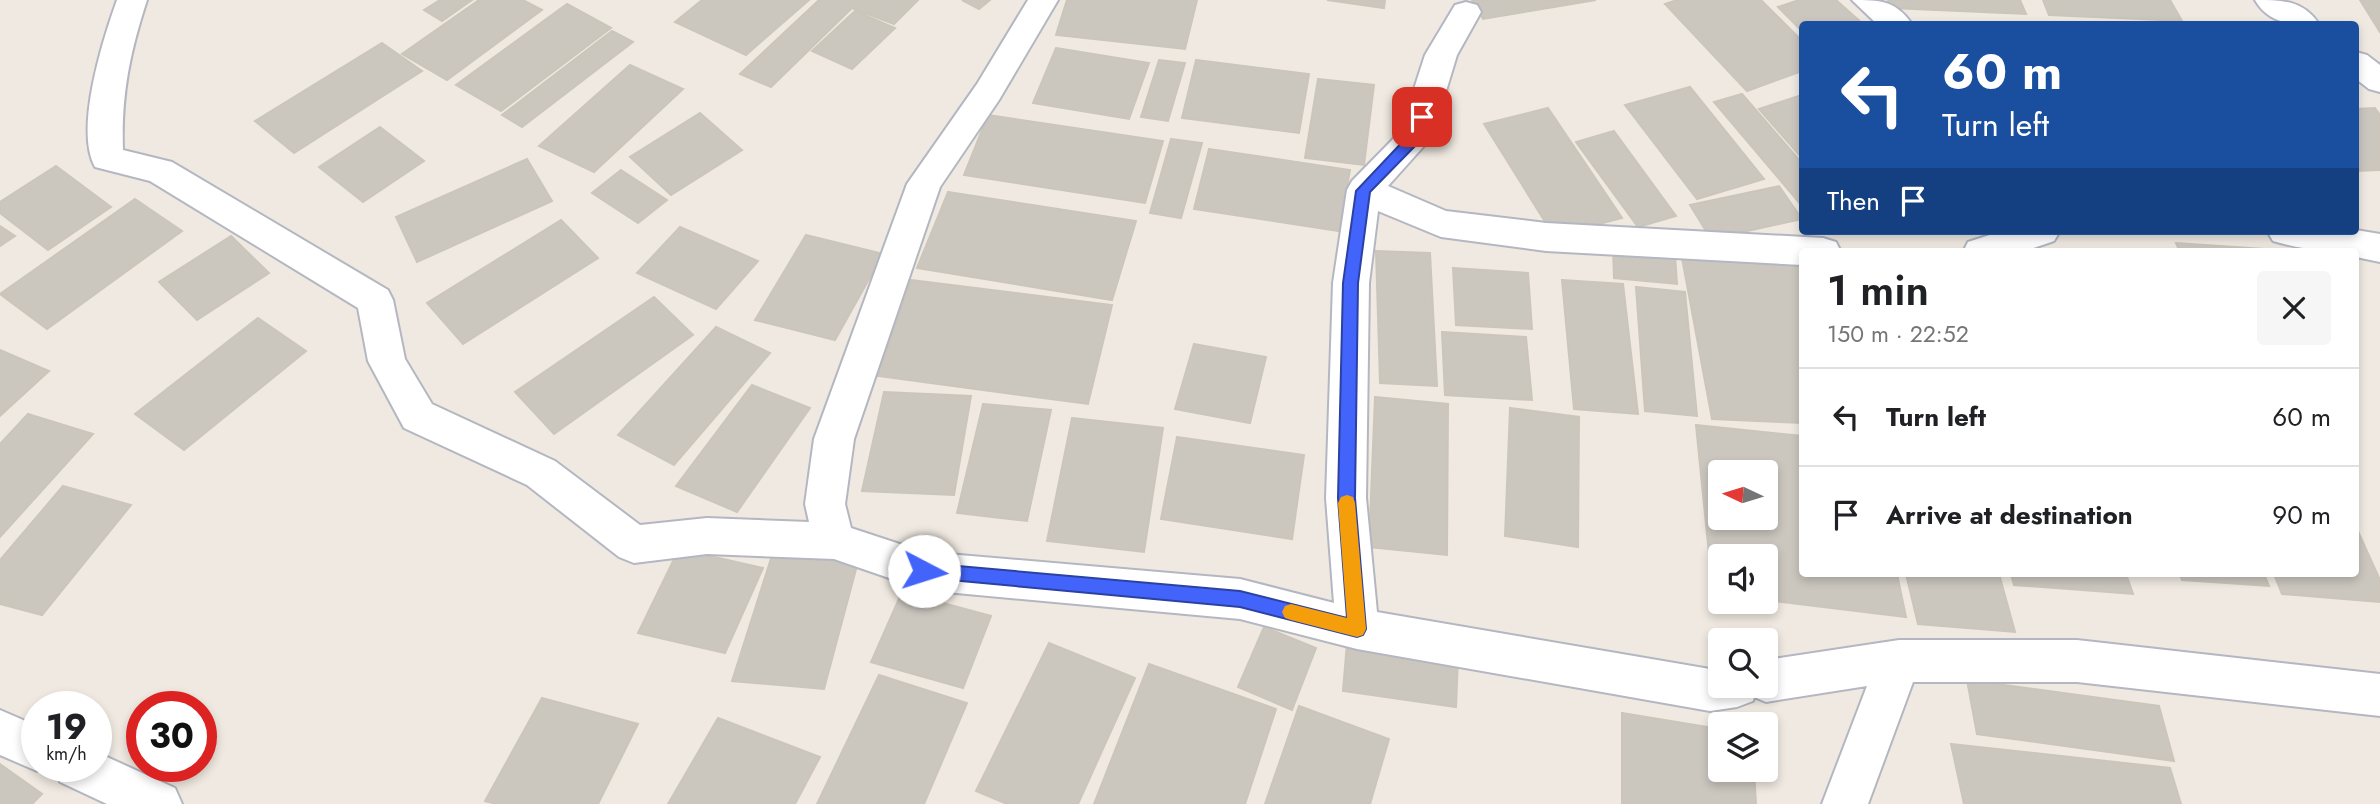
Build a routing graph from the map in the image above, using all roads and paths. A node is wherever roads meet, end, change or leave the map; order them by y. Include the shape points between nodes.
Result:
1 (132, 0) edge
2 (1043, 0) edge
3 (1867, 0) edge
4 (2270, 0) edge
5 (1466, 12) dead end
6 (1892, 21) edge
7 (2300, 21) edge
8 (2359, 65) edge
9 (2380, 81) edge
10 (1364, 191) junction
11 (2030, 235) edge
12 (2307, 235) edge
13 (1993, 248) edge
14 (2380, 248) edge
15 (1799, 251) edge
16 (834, 541) junction
17 (1357, 629) junction
18 (1899, 661) junction
19 (1778, 679) edge
20 (1708, 690) edge
21 (2380, 695) edge
22 (0, 732) edge
23 (21, 742) edge
24 (111, 782) edge
25 (159, 804) edge
26 (1845, 804) edge

1 - 16 street via 118,40 105,110 107,158 160,171 375,300 387,361 418,416 541,473 634,544 707,536
2 - 16 street via 925,184 834,439 825,504
3 - 6 street
4 - 7 street
5 - 10 street via 1441,55 1415,137
8 - 9 street
10 - 15 street via 1441,224 1546,237
10 - 17 street via 1351,283 1346,485
11 - 13 street
12 - 14 street
16 - 17 street via 924,571 1240,599
17 - 20 street
18 - 19 street
18 - 21 street via 2077,661
18 - 26 street
22 - 23 street
24 - 25 street

